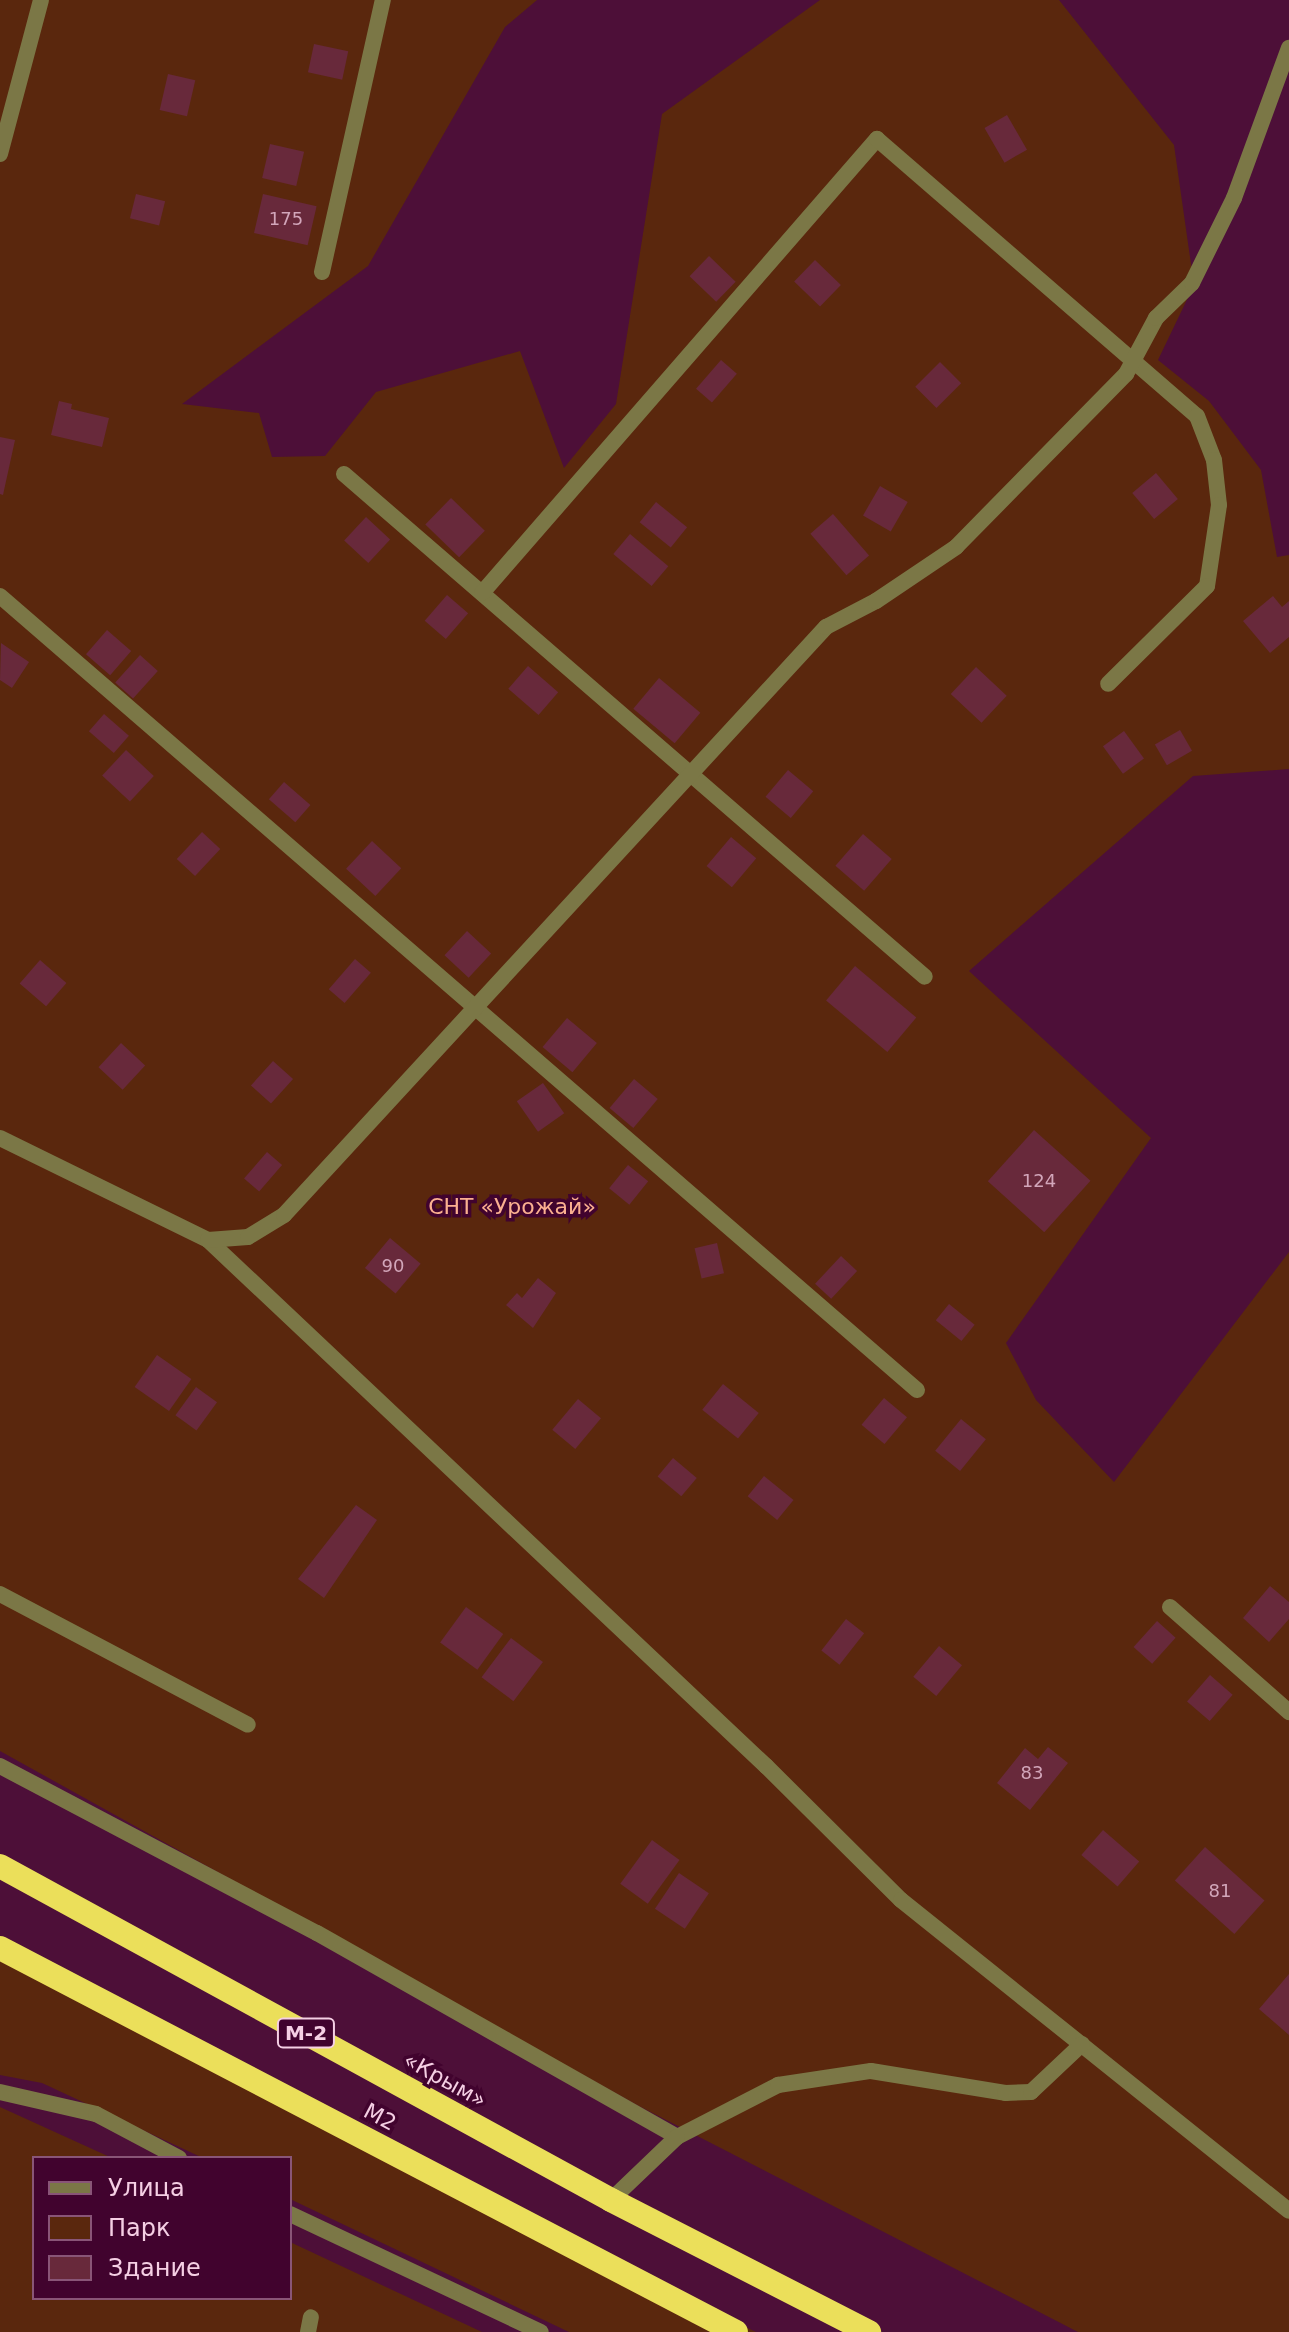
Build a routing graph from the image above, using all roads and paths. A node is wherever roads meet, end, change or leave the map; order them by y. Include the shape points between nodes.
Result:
1 (41, 0) edge
2 (383, 0) edge
3 (1289, 48) edge
4 (0, 154) edge
5 (322, 272) dead end
6 (1131, 364) junction
7 (344, 474) dead end
8 (482, 593) junction
9 (0, 596) edge
10 (1108, 684) dead end
11 (689, 771) junction
12 (925, 977) dead end
13 (476, 1005) junction
14 (0, 1138) edge
15 (208, 1240) junction
16 (917, 1390) dead end
17 (0, 1594) edge
18 (1170, 1607) dead end
19 (1289, 1712) edge
20 (248, 1725) dead end
21 (0, 1766) edge
22 (0, 1866) edge
23 (0, 1948) edge
24 (1082, 2044) junction
25 (0, 2092) edge
26 (677, 2137) junction
27 (175, 2156) edge
28 (611, 2200) junction
29 (1289, 2211) edge
30 (292, 2215) edge
31 (541, 2332) edge
32 (736, 2332) edge
33 (869, 2332) edge

1 - 4 street
2 - 5 street
3 - 6 street via 1234,198 1192,283 1156,318
6 - 8 street via 877,139
6 - 10 street via 1197,416 1214,460 1219,505 1207,586
6 - 11 street via 956,547 876,601 826,627
7 - 8 street
8 - 11 street
9 - 13 street
11 - 12 street
11 - 13 street
13 - 15 street via 284,1215 248,1237
13 - 16 street
14 - 15 street
15 - 24 street via 901,1900
17 - 20 street
18 - 19 street
21 - 26 street via 317,1933
22 - 28 highway, «Крым» / М-2
23 - 32 highway, М2
24 - 26 street via 1031,2092 1005,2093 871,2071 778,2085
24 - 29 street
25 - 27 street via 96,2114
26 - 28 street
28 - 33 highway, «Крым» / М-2
30 - 31 street

